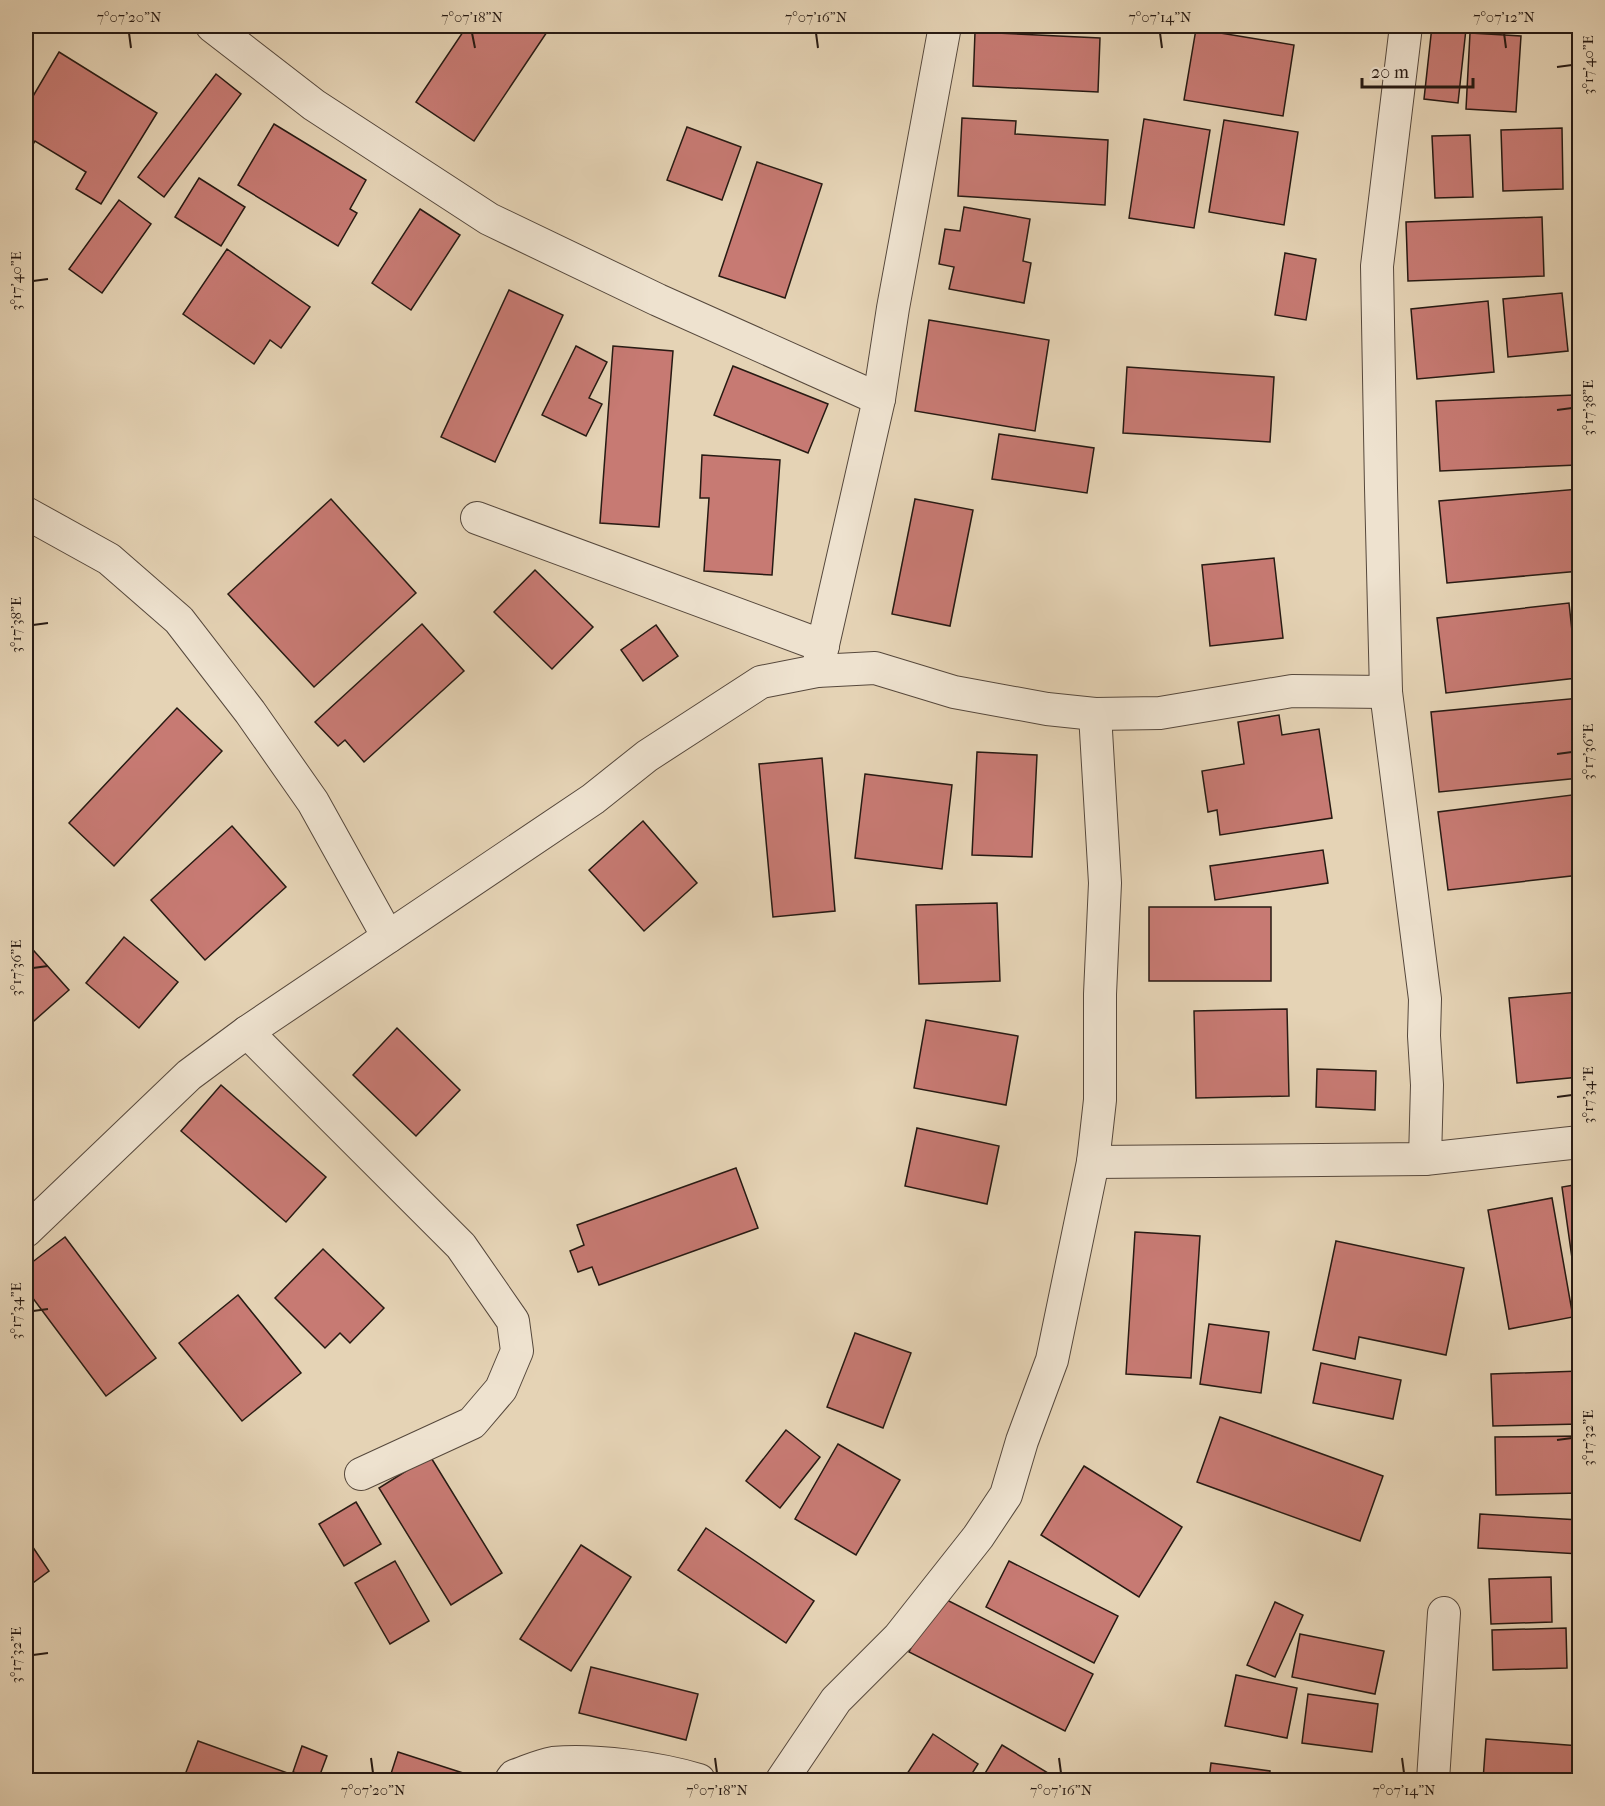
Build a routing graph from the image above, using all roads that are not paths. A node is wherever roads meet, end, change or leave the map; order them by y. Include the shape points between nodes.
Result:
1 (212, 26) edge
2 (945, 26) edge
3 (1406, 26) edge
4 (879, 399) junction
5 (26, 514) edge
6 (477, 518) dead end
7 (820, 659) junction
8 (1386, 692) junction
9 (1095, 714) junction
10 (388, 937) junction
11 (247, 1032) junction
12 (1580, 1142) edge
13 (1425, 1159) junction
14 (1093, 1162) junction
15 (26, 1231) edge
16 (360, 1474) dead end
17 (1444, 1613) dead end
18 (511, 1780) edge
19 (699, 1780) edge
20 (782, 1780) edge
21 (1433, 1780) edge

1 - 4 street via 314,105 489,219
2 - 4 street
3 - 8 street via 1377,266
4 - 7 street
5 - 10 street via 109,559 179,620 313,802
6 - 7 street
7 - 9 street via 875,668 954,692
7 - 10 street via 761,682 647,756 593,799
8 - 9 street via 1292,691 1160,713
8 - 13 street via 1425,999
9 - 14 street via 1104,882 1100,1100
10 - 11 street
11 - 15 street via 189,1076
11 - 16 street via 461,1246 513,1321 517,1351 501,1389 472,1423
12 - 13 street
13 - 14 street
14 - 20 street via 1052,1360 1006,1495 978,1538 899,1637 836,1700
17 - 21 street
18 - 19 street via 552,1763 612,1764

